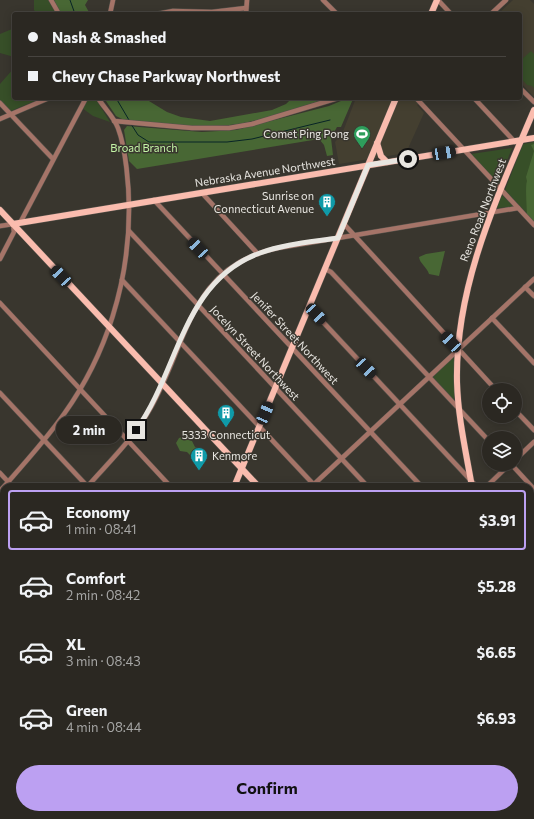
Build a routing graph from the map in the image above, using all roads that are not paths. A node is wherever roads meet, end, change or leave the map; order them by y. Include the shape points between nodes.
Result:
1 (51, 0) edge
2 (113, 0) edge
3 (247, 0) edge
4 (323, 0) edge
5 (438, 0) edge
6 (506, 0) edge
7 (246, 8) junction
8 (59, 12) edge
9 (110, 12) edge
10 (168, 12) edge
11 (208, 12) edge
12 (208, 12) edge
13 (246, 12) edge
14 (334, 12) edge
15 (432, 12) edge
16 (449, 12) edge
17 (493, 12) edge
18 (522, 90) edge
19 (44, 100) edge
20 (85, 100) edge
21 (99, 100) edge
22 (331, 100) edge
23 (395, 100) edge
24 (418, 100) edge
25 (476, 100) edge
26 (534, 102) edge
27 (0, 103) edge
28 (534, 110) edge
29 (11, 114) junction
30 (0, 119) edge
31 (114, 121) junction
32 (534, 138) edge
33 (522, 140) junction
34 (515, 142) junction
35 (377, 143) junction
36 (464, 150) junction
37 (53, 159) junction
38 (387, 162) junction
39 (368, 165) junction
40 (501, 190) junction
41 (202, 193) junction
42 (154, 200) junction
43 (129, 205) junction
44 (518, 208) junction
45 (0, 210) edge
46 (492, 212) junction
47 (20, 223) junction
48 (13, 224) junction
49 (344, 224) junction
50 (534, 225) edge
51 (0, 226) edge
52 (128, 232) junction
53 (352, 236) junction
54 (338, 238) junction
55 (258, 254) junction
56 (0, 258) edge
57 (325, 269) junction
58 (223, 274) junction
59 (534, 279) edge
60 (122, 280) junction
61 (526, 287) junction
62 (534, 296) edge
63 (0, 303) edge
64 (197, 304) junction
65 (309, 307) junction
66 (492, 318) junction
67 (109, 327) junction
68 (180, 342) junction
69 (292, 348) junction
70 (458, 349) junction
71 (534, 363) edge
72 (429, 377) junction
73 (490, 383) edge
74 (162, 384) junction
75 (275, 388) junction
76 (80, 390) junction
77 (0, 393) edge
78 (400, 404) junction
79 (459, 410) junction
80 (522, 417) edge
81 (260, 426) junction
82 (534, 430) edge
83 (370, 432) junction
84 (482, 434) edge
85 (44, 440) junction
86 (128, 440) junction
87 (534, 442) edge
88 (522, 453) edge
89 (341, 458) junction
90 (242, 469) junction
91 (503, 471) edge
92 (517, 471) edge
93 (0, 473) edge
94 (8, 481) joint
95 (84, 483) edge
96 (91, 483) edge
97 (168, 483) edge
98 (236, 483) edge
99 (255, 483) edge
100 (310, 483) edge
101 (316, 483) edge
102 (364, 483) edge
103 (418, 483) edge
104 (471, 483) edge
105 (472, 483) edge
106 (490, 483) edge
107 (528, 483) edge

1 - 8 street
2 - 9 street
3 - 7 street
4 - 14 street
5 - 15 main road
5 - 16 street
6 - 17 street
7 - 11 street
7 - 13 street
10 - 12 street
18 - 26 street
19 - 29 street
20 - 37 street
21 - 31 street
22 - 31 street via 252,124 229,128 192,128
23 - 35 main road
24 - 36 street
25 - 34 street
27 - 29 street
28 - 33 main road, Reno Road Northwest
29 - 30 street
29 - 37 street
31 - 43 street via 120,138
32 - 33 main road, Nebraska Avenue Northwest
33 - 34 main road, Nebraska Avenue Northwest
33 - 40 main road, Reno Road Northwest
34 - 36 main road, Nebraska Avenue Northwest
35 - 38 main road via 381,156
35 - 39 main road
36 - 38 main road, Nebraska Avenue Northwest
36 - 40 street
37 - 47 street
38 - 39 main road, Nebraska Avenue Northwest
39 - 41 main road, Nebraska Avenue Northwest
39 - 49 main road
40 - 44 street
40 - 46 main road, Reno Road Northwest
41 - 42 main road, Nebraska Avenue Northwest
41 - 55 street
42 - 43 main road, Nebraska Avenue Northwest
42 - 58 street, Jenifer Street Northwest
43 - 47 main road, Nebraska Avenue Northwest
43 - 52 street
44 - 46 street
44 - 50 street
45 - 48 main road
46 - 53 street
46 - 70 main road, Reno Road Northwest via 479,244 468,283
47 - 48 main road, Nebraska Avenue Northwest
48 - 51 street, Nebraska Avenue Northwest
48 - 56 street via 14,232
48 - 67 main road
49 - 53 street
49 - 54 main road
52 - 60 street
52 - 64 street, Jocelyn Street Northwest
53 - 54 street
53 - 70 street
54 - 55 street
54 - 57 main road
55 - 58 street
57 - 65 main road
57 - 72 street via 331,272
58 - 64 street
58 - 69 street, Jenifer Street Northwest
59 - 61 street
60 - 67 street
60 - 68 street
61 - 62 street
61 - 66 street
63 - 76 street
64 - 68 street
64 - 75 street, Jocelyn Street Northwest
65 - 69 main road
65 - 78 street
66 - 70 street
66 - 71 street
67 - 74 main road
67 - 76 street
68 - 74 street
68 - 81 street
69 - 75 main road
69 - 83 street, Jenifer Street Northwest
70 - 72 street
70 - 73 street
70 - 79 main road, Reno Road Northwest
72 - 78 street
72 - 79 street
74 - 86 street via 147,415
74 - 90 main road
75 - 81 main road
75 - 89 street, Jocelyn Street Northwest
76 - 85 street
76 - 86 street
77 - 85 street
78 - 83 street
78 - 104 street
79 - 84 street
79 - 105 main road, Reno Road Northwest
80 - 82 street
81 - 90 main road
81 - 100 street
83 - 89 street
83 - 103 street, Jenifer Street Northwest
85 - 94 street
85 - 95 street
86 - 96 street
86 - 97 street
87 - 88 street
89 - 101 street
89 - 102 street, Jocelyn Street Northwest
90 - 98 main road
90 - 99 main road
91 - 106 street
92 - 107 street
93 - 94 street

